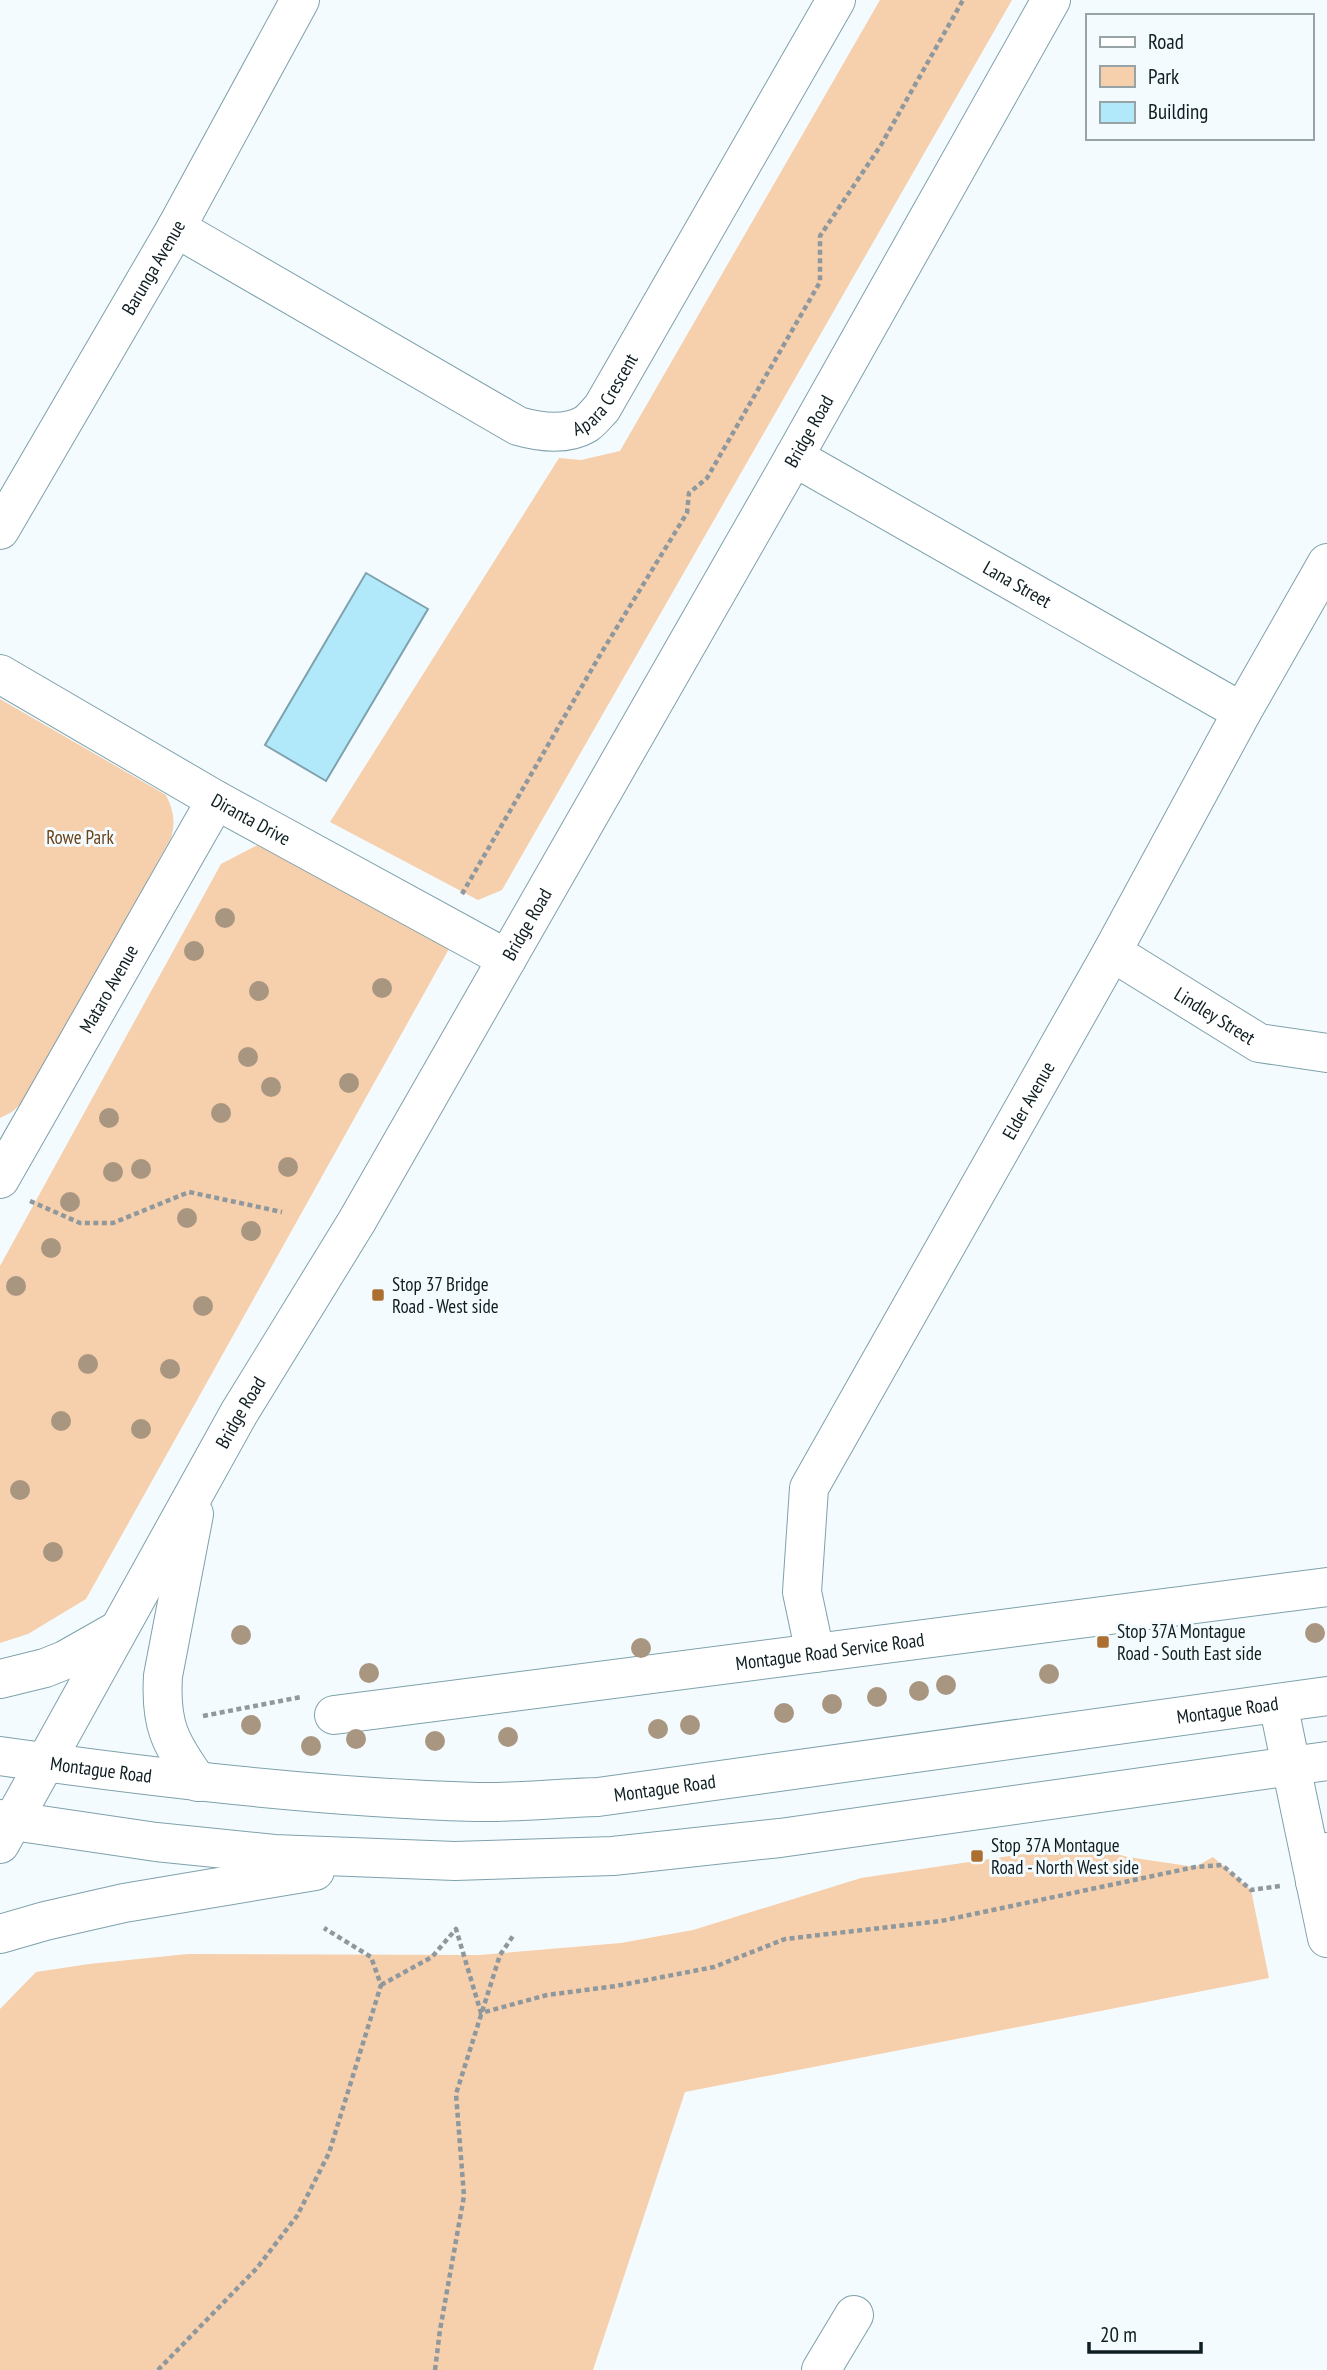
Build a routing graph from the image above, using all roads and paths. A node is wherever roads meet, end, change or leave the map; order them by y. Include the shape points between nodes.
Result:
1 (300, 0) edge
2 (836, 0) edge
3 (962, 0) edge
4 (1051, 0) edge
5 (176, 228) junction
6 (794, 457) junction
7 (0, 530) edge
8 (1327, 563) edge
9 (0, 674) edge
10 (1242, 712) junction
11 (216, 800) junction
12 (445, 925) junction
13 (1112, 952) junction
14 (507, 959) junction
15 (1327, 1053) edge
16 (9, 1175) edge
17 (282, 1212) dead end
18 (200, 1481) junction
19 (1327, 1587) edge
20 (118, 1630) junction
21 (815, 1653) junction
22 (0, 1679) edge
23 (1327, 1696) edge
24 (1278, 1703) junction
25 (320, 1705) joint
26 (197, 1717) dead end
27 (0, 1756) edge
28 (46, 1762) junction
29 (1309, 1763) edge
30 (198, 1782) junction
31 (4, 1828) edge
32 (389, 1858) junction
33 (1321, 1867) edge
34 (324, 1928) dead end
35 (0, 1934) edge
36 (513, 1936) dead end
37 (1327, 1938) edge
38 (381, 1984) junction
39 (481, 2013) junction
40 (853, 2315) dead end
41 (158, 2370) edge
42 (435, 2370) edge
43 (821, 2370) edge

1 - 5 main road, Barunga Avenue
2 - 5 main road, Apara Crescent via 603,408 586,424 552,432 518,426
3 - 12 path via 881,145 820,236 820,282 706,478 689,493 687,513
4 - 6 main road, Bridge Road
5 - 7 main road, Barunga Avenue
6 - 10 main road, Lana Street
6 - 14 main road, Bridge Road
8 - 10 main road, Elder Avenue
9 - 11 main road, Diranta Drive
10 - 13 main road, Elder Avenue
11 - 12 main road, Diranta Drive
11 - 16 main road, Mataro Avenue
12 - 14 main road, Diranta Drive
13 - 15 main road, Lindley Street via 1259,1043
13 - 21 main road, Elder Avenue via 809,1488 802,1592
14 - 18 main road, Bridge Road
16 - 17 path via 80,1223 113,1223 190,1192
18 - 20 main road, Bridge Road
18 - 30 main road via 161,1698 170,1740
19 - 21 main road, Montague Road Service Road
20 - 22 main road via 65,1660
20 - 28 main road, Bridge Road
21 - 25 main road, Montague Road Service Road
23 - 24 main road, Montague Road
24 - 29 main road
24 - 30 main road, Montague Road via 598,1797 479,1802 339,1796
25 - 26 path
27 - 28 main road, Montague Road
28 - 30 main road, Montague Road
28 - 31 main road, Bridge Road
29 - 32 main road via 780,1838 613,1856 455,1861
29 - 33 main road
31 - 32 main road via 261,1853
32 - 35 main road via 124,1903
33 - 37 main road
33 - 39 path via 1251,1890 1222,1865 1195,1867 941,1921 785,1939 714,1967 547,1995
34 - 38 path via 371,1957
36 - 39 path via 500,1955
38 - 39 path via 432,1957 456,1929
38 - 41 path via 328,2153 297,2216 257,2268
39 - 42 path via 456,2094 464,2196
40 - 43 main road

